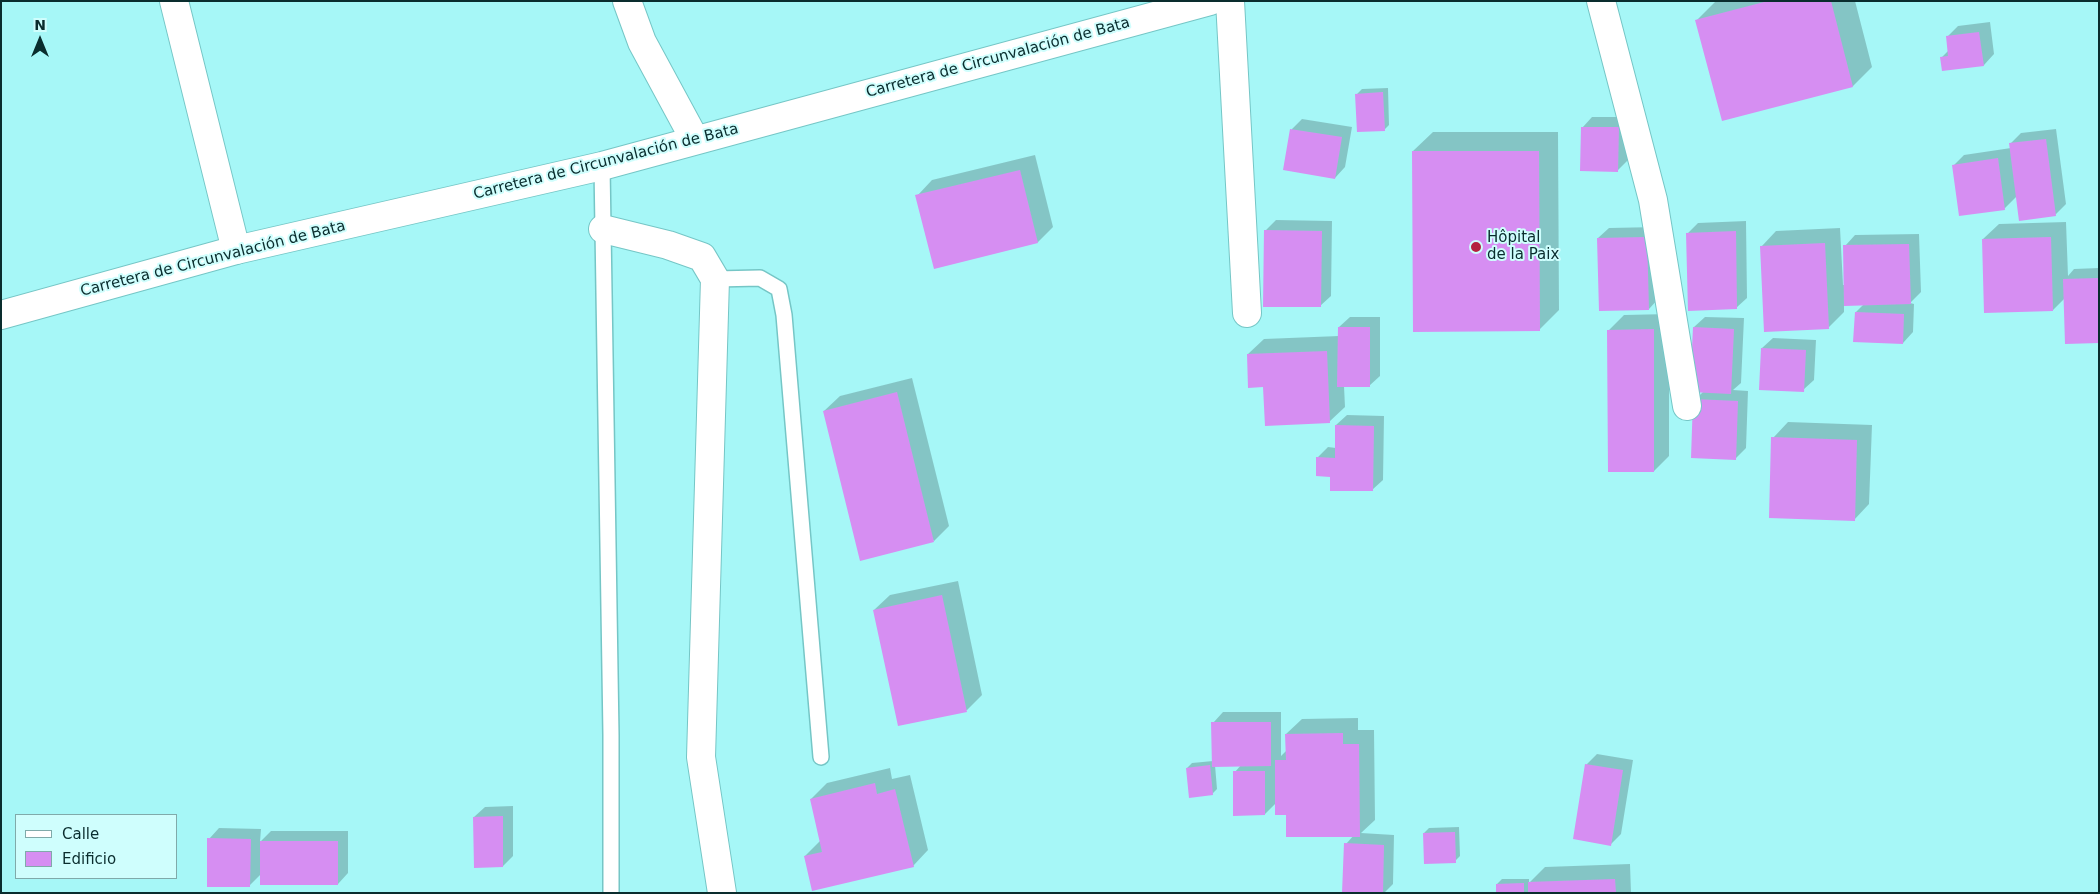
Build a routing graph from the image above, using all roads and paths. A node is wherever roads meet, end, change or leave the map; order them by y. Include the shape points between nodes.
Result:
1 (174, 1) edge
2 (627, 1) edge
3 (1210, 1) edge
4 (1230, 1) edge
5 (1601, 1) edge
6 (695, 140) junction
7 (602, 166) junction
8 (604, 229) junction
9 (236, 250) junction
10 (715, 279) junction
11 (1247, 313) dead end
12 (1, 315) edge
13 (1687, 406) dead end
14 (821, 757) dead end
15 (611, 893) edge
16 (722, 893) edge

1 - 9 street
2 - 6 street via 642,42
3 - 6 street, Carretera de Circunvalación de Bata
4 - 11 street
5 - 13 street via 1653,200
6 - 7 street, Carretera de Circunvalación de Bata
7 - 8 lane
7 - 9 street, Carretera de Circunvalación de Bata
8 - 10 street via 668,245 702,258
8 - 15 lane
9 - 12 street, Carretera de Circunvalación de Bata
10 - 14 lane via 760,278 778,289 784,315
10 - 16 street via 701,757

